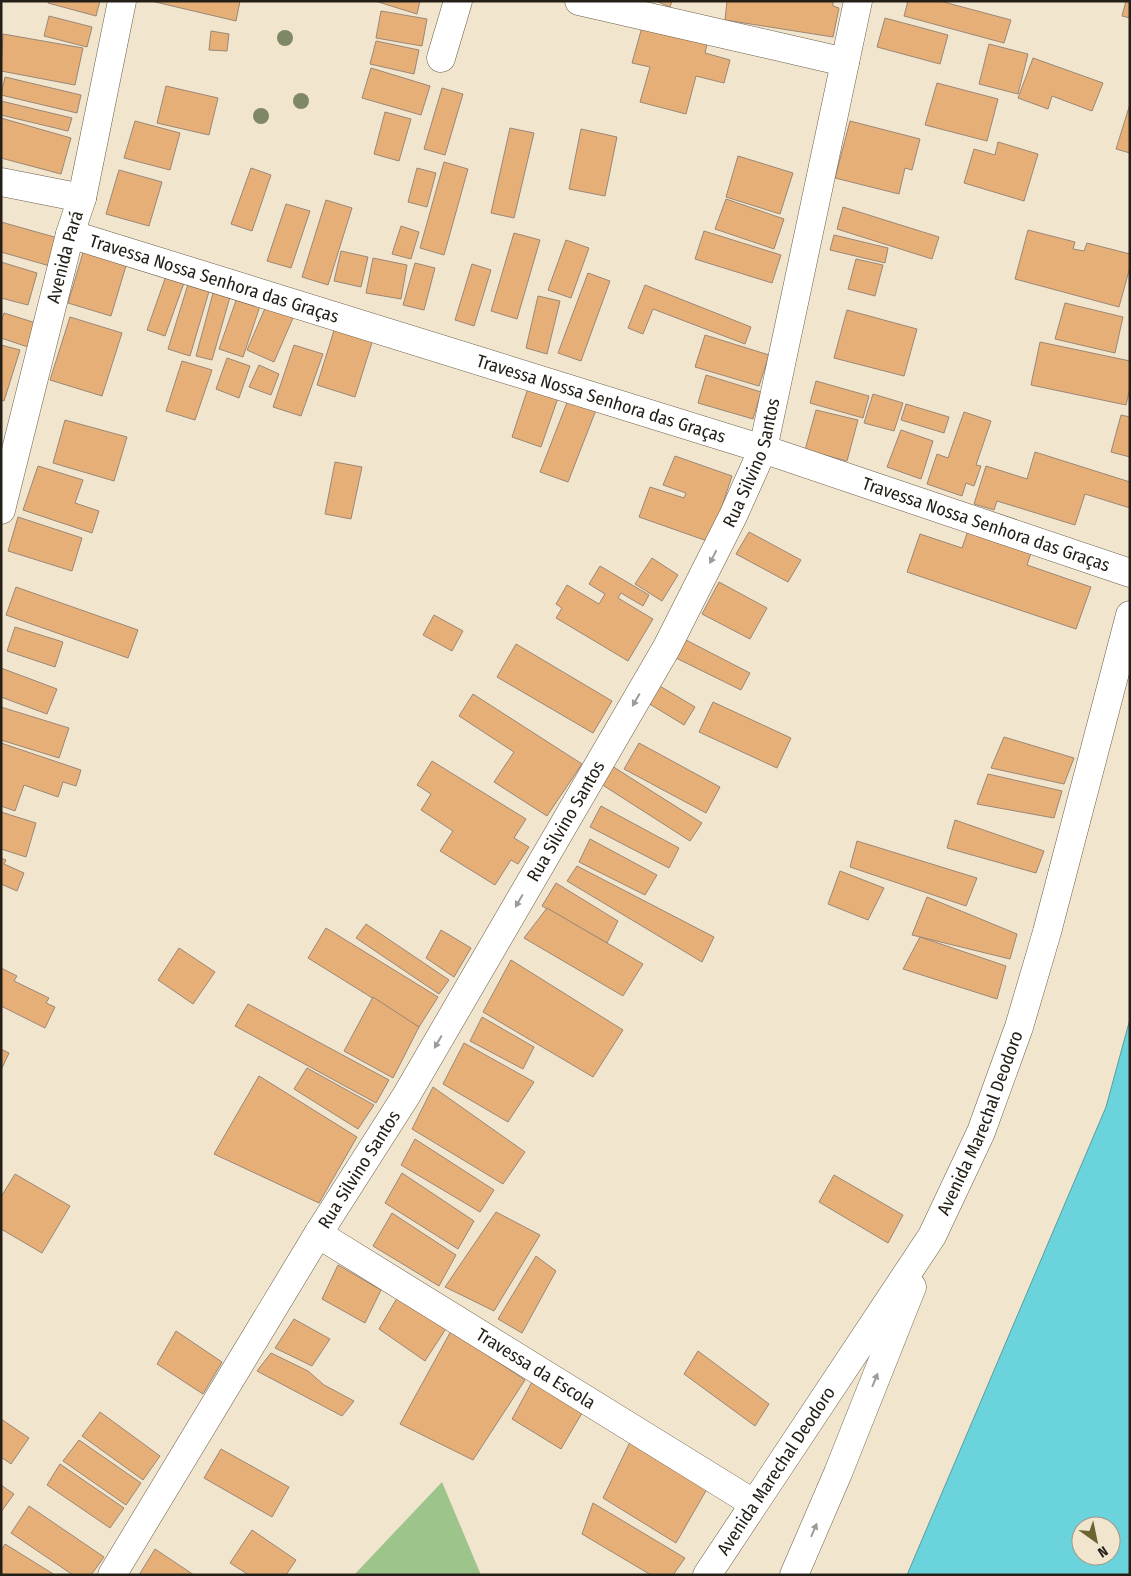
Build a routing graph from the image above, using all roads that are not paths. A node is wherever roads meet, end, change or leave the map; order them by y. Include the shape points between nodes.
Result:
1 (122, 1) edge
2 (458, 1) edge
3 (579, 1) edge
4 (858, 1) edge
5 (441, 58) dead end
6 (845, 62) junction
7 (1, 182) edge
8 (82, 198) junction
9 (70, 234) junction
10 (763, 449) junction
11 (1, 510) edge
12 (1130, 573) edge
13 (1130, 615) edge
14 (318, 1234) junction
15 (932, 1236) junction
16 (753, 1503) junction
17 (112, 1575) edge
18 (707, 1575) edge
19 (794, 1575) edge

1 - 8 street, Avenida Pará
2 - 5 street
3 - 6 street
4 - 6 street, Rua Silvino Santos
6 - 10 street, Rua Silvino Santos
7 - 8 street
8 - 9 street, Avenida Pará
9 - 10 street, Travessa Nossa Senhora das Graças
9 - 11 street, Avenida Pará
10 - 12 street, Travessa Nossa Senhora das Graças
10 -> 14 street, Rua Silvino Santos via 667,647 406,1096
13 - 15 street, Avenida Marechal Deodoro via 1047,932 1018,1027 981,1132
14 - 16 street, Travessa da Escola
14 - 17 street, Rua Silvino Santos
15 - 16 street, Avenida Marechal Deodoro
19 -> 15 street
16 - 18 street, Avenida Marechal Deodoro

